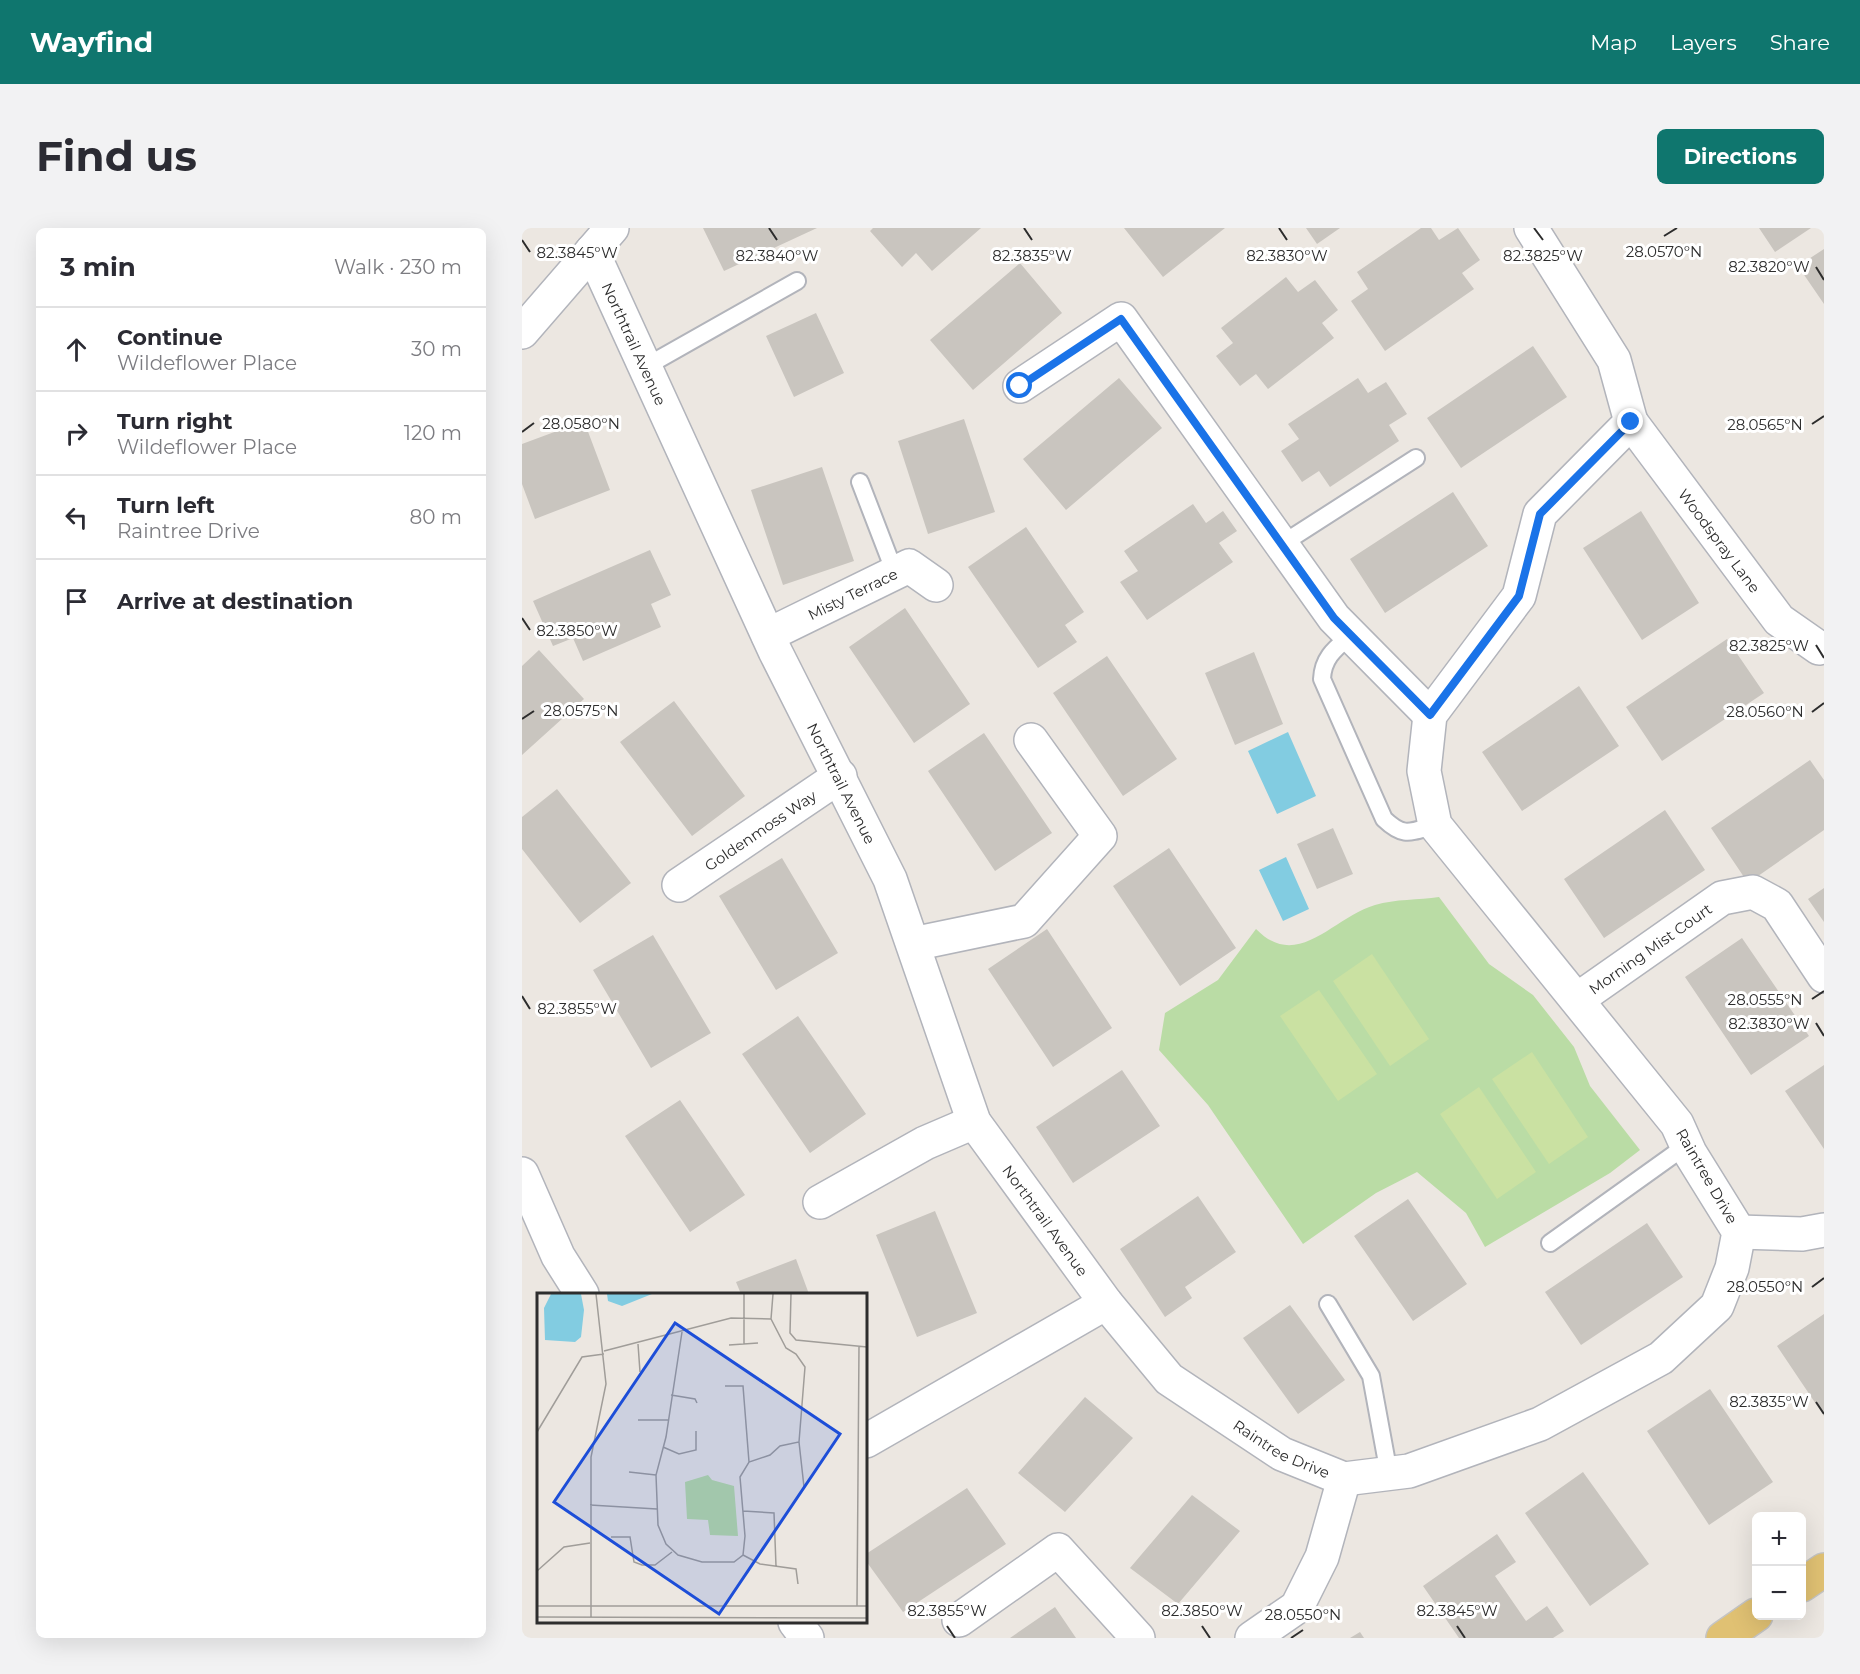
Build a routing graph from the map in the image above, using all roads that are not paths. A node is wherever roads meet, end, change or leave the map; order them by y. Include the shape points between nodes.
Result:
1 (1531, 228) edge
2 (602, 240) edge
3 (797, 281) dead end
4 (522, 332) edge
5 (645, 367) junction
6 (1020, 386) dead end
7 (1631, 422) junction
8 (1416, 458) dead end
9 (861, 482) dead end
10 (1281, 544) junction
11 (895, 573) junction
12 (936, 585) dead end
13 (768, 634) junction
14 (1352, 635) junction
15 (1819, 648) dead end
16 (1430, 715) junction
17 (1031, 740) dead end
18 (840, 776) junction
19 (1435, 825) junction
20 (679, 885) dead end
21 (913, 944) junction
22 (1824, 976) edge
23 (1578, 999) junction
24 (974, 1122) junction
25 (1687, 1145) junction
26 (522, 1174) edge
27 (820, 1202) dead end
28 (1824, 1230) edge
29 (1739, 1232) junction
30 (1550, 1243) dead end
31 (581, 1293) edge
32 (1106, 1303) junction
33 (1329, 1304) dead end
34 (867, 1440) edge
35 (1389, 1474) junction
36 (1344, 1479) junction
37 (1824, 1570) edge
38 (1806, 1582) edge
39 (1752, 1618) edge
40 (959, 1620) dead end
41 (1757, 1620) edge
42 (796, 1623) edge
43 (807, 1638) edge
44 (1138, 1638) edge
45 (1252, 1638) edge
46 (1723, 1638) edge
47 (1736, 1638) edge

1 - 7 street via 1614,360
2 - 4 street
2 - 5 street, Northtrail Avenue
3 - 5 lane
5 - 13 street, Northtrail Avenue
6 - 10 street via 1121,319
7 - 15 street, Woodspray Lane via 1779,620
7 - 16 street via 1540,514 1519,596
8 - 10 lane
9 - 11 lane
10 - 14 street via 1334,618
11 - 12 street, Misty Terrace via 909,566
11 - 13 street, Misty Terrace
13 - 18 street, Northtrail Avenue
14 - 16 street
14 - 19 lane via 1328,655 1322,679 1384,819 1397,831 1407,833
16 - 19 street, Raintree Drive via 1424,771
17 - 21 street via 1100,836 1024,921
18 - 20 street, Goldenmoss Way
18 - 21 street, Northtrail Avenue via 890,879
19 - 23 street, Raintree Drive
21 - 24 street, Northtrail Avenue
22 - 23 street, Morning Mist Court via 1777,905 1753,892 1722,898
23 - 25 street, Raintree Drive via 1677,1124
24 - 27 street via 925,1143
24 - 32 street, Northtrail Avenue
25 - 29 street, Raintree Drive
25 - 30 lane
26 - 31 street via 558,1256
28 - 29 street via 1802,1234
29 - 35 street, Raintree Drive via 1732,1268 1717,1306 1661,1358 1540,1424 1409,1471
32 - 34 street
32 - 36 street, Raintree Drive via 1169,1379 1282,1454
33 - 35 lane via 1371,1376
35 - 36 street, Raintree Drive
36 - 45 street via 1322,1557 1298,1607
37 - 38 main road
39 - 46 main road
40 - 44 street via 1058,1550
41 - 47 main road
42 - 43 street

